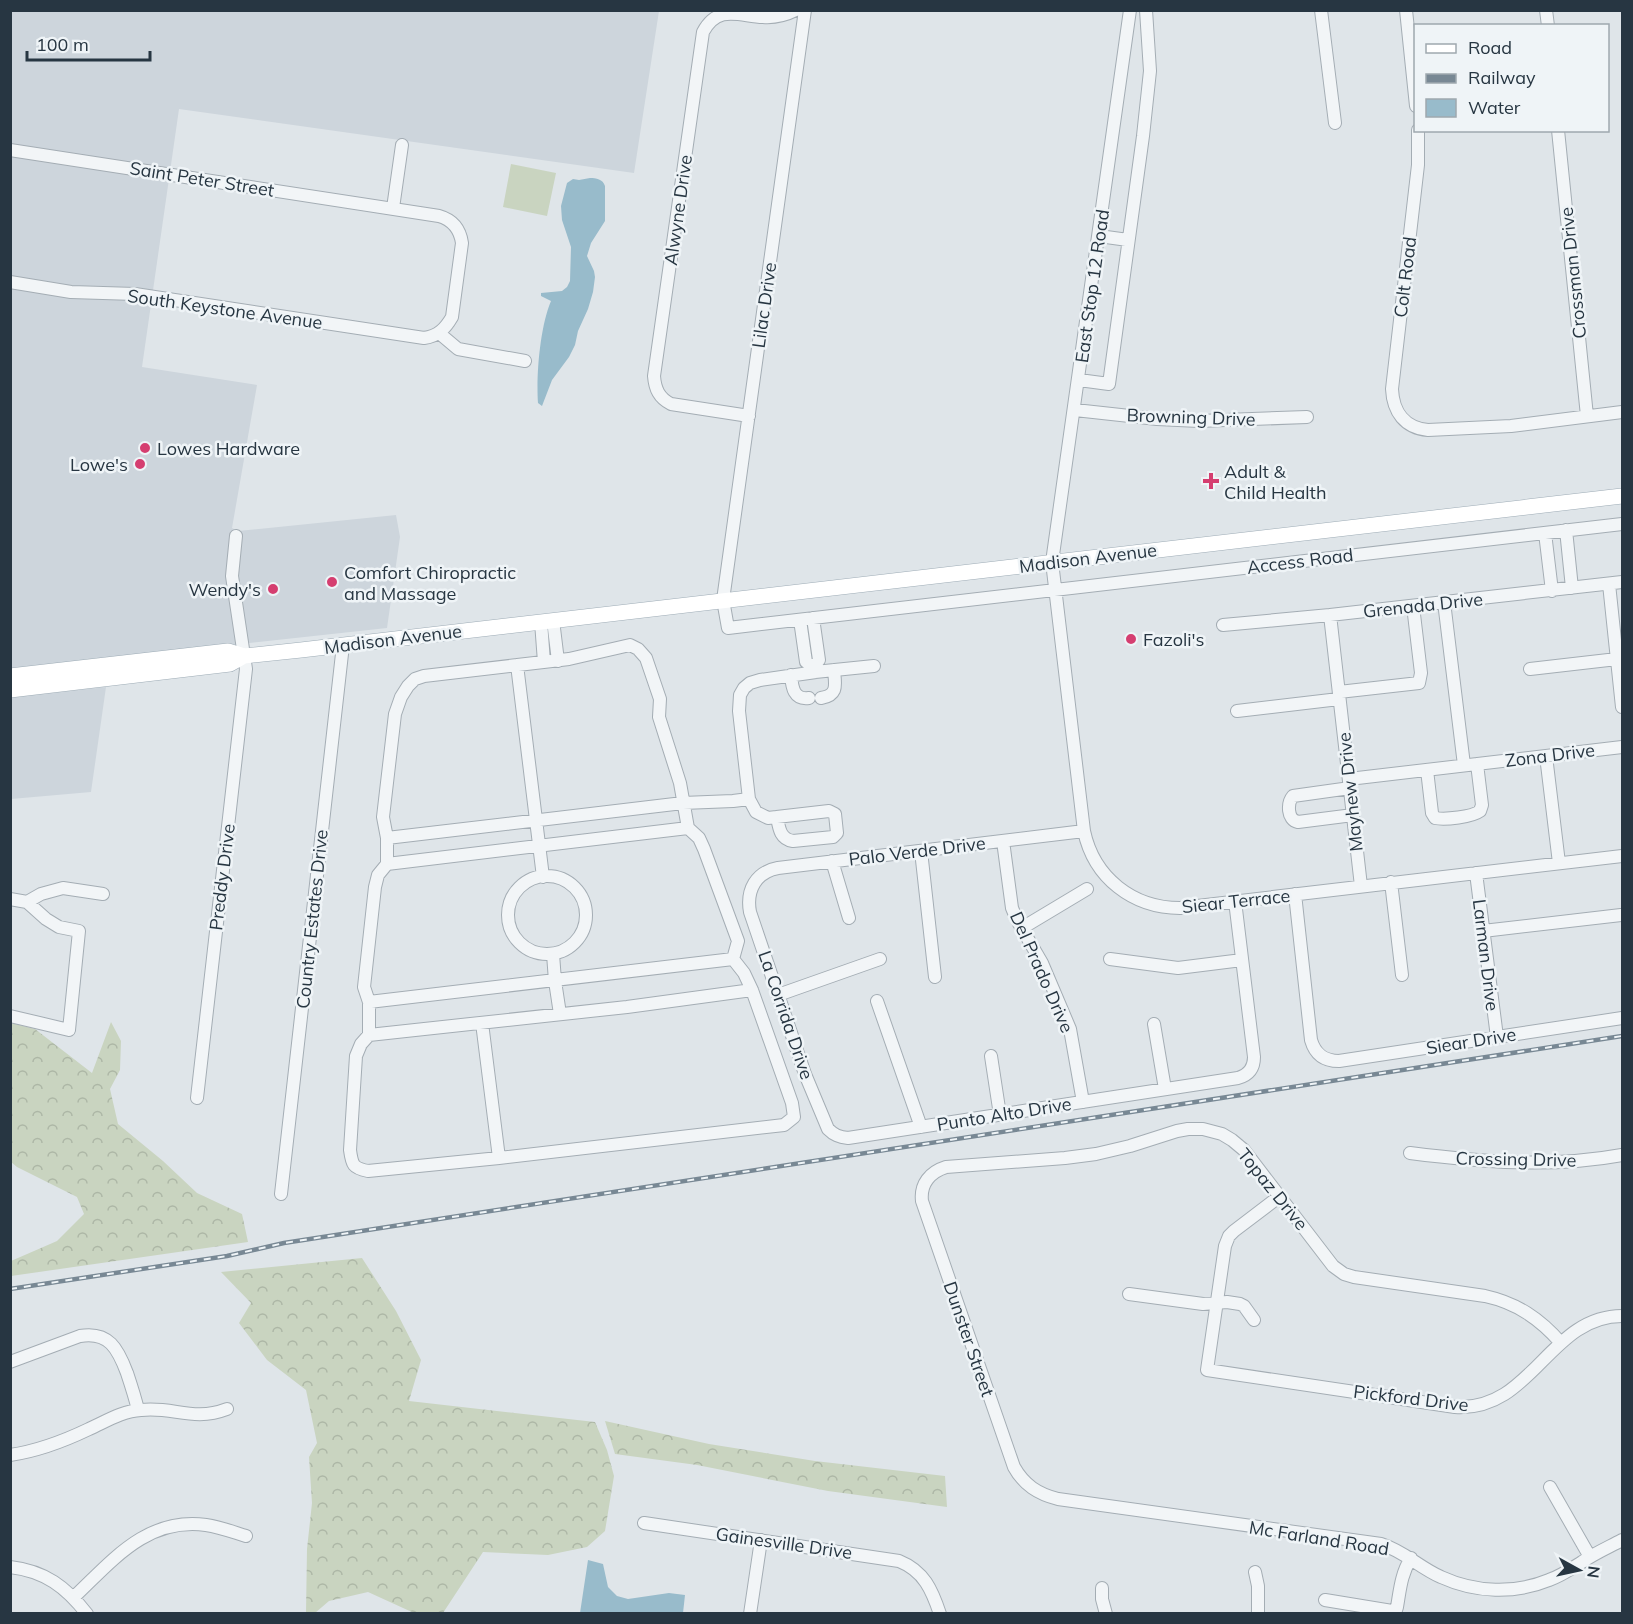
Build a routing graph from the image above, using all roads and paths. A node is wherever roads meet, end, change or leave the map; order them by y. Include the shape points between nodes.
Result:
1 (796, 10) edge
2 (805, 10) edge
3 (1130, 10) edge
4 (1146, 10) edge
5 (1322, 10) edge
6 (1406, 10) edge
7 (1414, 87) edge
8 (1335, 123) dead end
9 (1418, 132) edge
10 (1558, 132) edge
11 (402, 145) dead end
12 (10, 150) edge
13 (393, 208) junction
14 (1098, 236) junction
15 (1128, 240) junction
16 (10, 282) edge
17 (440, 333) junction
18 (525, 361) dead end
19 (1079, 380) junction
20 (1075, 410) junction
21 (1623, 412) edge
22 (749, 416) junction
23 (1307, 417) dead end
24 (1587, 417) junction
25 (1623, 496) edge
26 (1623, 524) edge
27 (1566, 530) junction
28 (1545, 533) junction
29 (236, 536) dead end
30 (1052, 562) junction
31 (1623, 582) edge
32 (1609, 584) junction
33 (1572, 588) junction
34 (1056, 590) junction
35 (1552, 591) junction
36 (723, 600) junction
37 (1444, 602) junction
38 (1413, 606) junction
39 (1330, 615) junction
40 (806, 619) junction
41 (547, 621) junction
42 (1223, 625) dead end
43 (1618, 631) edge
44 (343, 645) junction
45 (244, 656) junction
46 (1617, 659) junction
47 (558, 661) junction
48 (544, 662) junction
49 (517, 665) junction
50 (874, 666) dead end
51 (815, 669) junction
52 (1530, 669) dead end
53 (834, 670) junction
54 (790, 675) junction
55 (10, 676) edge
56 (10, 690) edge
57 (1339, 695) junction
58 (1623, 707) edge
59 (1237, 711) dead end
60 (1623, 747) edge
61 (1546, 756) junction
62 (1477, 764) junction
63 (1464, 765) junction
64 (1427, 770) junction
65 (1349, 783) junction
66 (749, 799) junction
67 (683, 803) junction
68 (1353, 815) junction
69 (777, 817) junction
70 (536, 820) junction
71 (688, 828) junction
72 (1084, 831) junction
73 (387, 838) junction
74 (1003, 841) junction
75 (539, 847) junction
76 (921, 851) junction
77 (1623, 856) edge
78 (832, 861) junction
79 (1559, 863) junction
80 (387, 864) junction
81 (1476, 873) junction
82 (543, 877) junction
83 (1391, 882) junction
84 (754, 883) joint
85 (1361, 886) junction
86 (1087, 889) dead end
87 (103, 894) dead end
88 (1295, 894) junction
89 (10, 899) edge
90 (1235, 901) junction
91 (27, 902) junction
92 (1622, 915) edge
93 (849, 918) dead end
94 (1022, 928) junction
95 (1483, 931) junction
96 (553, 954) junction
97 (733, 959) junction
98 (880, 959) dead end
99 (1110, 959) dead end
100 (1242, 960) junction
101 (1402, 975) dead end
102 (935, 977) dead end
103 (555, 981) junction
104 (752, 990) junction
105 (778, 995) junction
106 (877, 1001) dead end
107 (369, 1002) junction
108 (560, 1014) junction
109 (10, 1016) edge
110 (1623, 1018) edge
111 (482, 1023) junction
112 (1155, 1024) dead end
113 (369, 1035) junction
114 (1497, 1037) junction
115 (991, 1056) dead end
116 (1165, 1089) junction
117 (197, 1098) dead end
118 (1083, 1102) junction
119 (1000, 1115) junction
120 (921, 1127) junction
121 (844, 1137) joint
122 (1410, 1153) dead end
123 (1623, 1155) edge
124 (499, 1158) junction
125 (926, 1181) joint
126 (281, 1194) dead end
127 (1280, 1196) junction
128 (1129, 1294) dead end
129 (1216, 1304) junction
130 (1623, 1316) edge
131 (1254, 1320) dead end
132 (1561, 1343) junction
133 (10, 1362) edge
134 (227, 1409) dead end
135 (138, 1410) junction
136 (10, 1455) edge
137 (1550, 1487) dead end
138 (1034, 1490) joint
139 (644, 1523) dead end
140 (246, 1536) dead end
141 (760, 1540) junction
142 (1623, 1540) edge
143 (1590, 1557) junction
144 (1411, 1558) junction
145 (10, 1567) edge
146 (1255, 1572) dead end
147 (1102, 1588) dead end
148 (74, 1597) junction
149 (1325, 1600) dead end
150 (87, 1614) edge
151 (750, 1614) edge
152 (940, 1614) edge
153 (1106, 1614) edge
154 (1258, 1614) edge

1 - 22 street, Alwyne Drive via 772,17 722,14 709,22 703,32 654,376 661,398 671,404
2 - 22 street, Lilac Drive
3 - 14 street, East Stop 12 Road
4 - 15 street via 1150,71
5 - 8 street
6 - 7 street
9 - 24 street, Colt Road via 1418,165 1392,389 1397,413 1417,428 1431,430
10 - 24 street, Crossman Drive
11 - 13 street
12 - 13 street, Saint Peter Street
13 - 17 street, Saint Peter Street via 450,220 461,236 454,309
14 - 15 street
14 - 19 street, East Stop 12 Road
15 - 19 street via 1109,384
16 - 17 street, South Keystone Avenue via 71,292 135,294 419,338
17 - 18 street via 458,349
19 - 20 street, East Stop 12 Road
20 - 23 street, Browning Drive via 1157,420
20 - 30 street, East Stop 12 Road
21 - 24 street
22 - 36 street, Lilac Drive
25 - 30 main road, Madison Avenue
26 - 27 street, Access Road
27 - 28 street, Access Road
27 - 33 street
28 - 34 street, Access Road
28 - 35 street
29 - 45 street, Preddy Drive via 232,576
30 - 34 street, Siear Terrace
30 - 36 main road, Madison Avenue
31 - 32 street, Grenada Drive
32 - 33 street, Grenada Drive
32 - 43 street
33 - 35 street, Grenada Drive
34 - 40 street, Access Road
34 - 72 street, Siear Terrace
35 - 37 street, Grenada Drive
36 - 40 street, Access Road via 728,628
36 - 41 main road, Madison Avenue
37 - 38 street, Grenada Drive
37 - 63 street
38 - 39 street, Grenada Drive
38 - 57 street via 1419,683
39 - 42 street, Grenada Drive
39 - 57 street, Mayhew Drive
40 - 51 street via 819,660
41 - 44 main road, Madison Avenue
41 - 47 street
41 - 48 street
43 - 46 street
44 - 45 main road, Madison Avenue
44 - 126 street, Country Estates Drive
45 - 55 main road, Madison Avenue via 228,651
45 - 56 main road, Madison Avenue via 230,664
45 - 117 street, Preddy Drive via 246,669
46 - 52 street
46 - 58 street
47 - 48 street
47 - 67 street via 626,645 643,654 660,699 660,723
48 - 49 street
49 - 70 street
49 - 73 street via 424,676 408,686 395,714 383,817
50 - 53 street
51 - 53 street
51 - 54 street
53 - 54 street via 834,691 815,698 796,696
54 - 66 street via 750,682 740,695
57 - 59 street
57 - 65 street, Mayhew Drive
60 - 61 street, Zona Drive
61 - 62 street, Zona Drive
61 - 79 street
62 - 63 street, Zona Drive
62 - 64 street via 1480,812 1442,819 1432,813
63 - 64 street, Zona Drive
64 - 65 street, Zona Drive
65 - 68 street, Mayhew Drive
65 - 68 street, Zona Drive via 1293,796 1289,802 1295,822
66 - 67 street
66 - 69 street via 756,812 768,818
67 - 70 street
67 - 71 street
68 - 85 street, Mayhew Drive
69 - 69 street via 829,811 835,814 837,833 833,837 787,840
70 - 73 street
70 - 75 street
71 - 75 street
71 - 97 street via 704,849 738,941
72 - 74 street, Palo Verde Drive
72 - 90 street, Siear Terrace via 1092,854 1107,877 1142,901 1177,908
73 - 80 street
74 - 76 street, Palo Verde Drive
74 - 94 street, Del Prado Drive via 1011,903
75 - 80 street
75 - 82 street
76 - 78 street, Palo Verde Drive
76 - 102 street
77 - 79 street, Siear Terrace
78 - 84 street, Palo Verde Drive via 772,869
78 - 93 street
79 - 81 street, Siear Terrace
80 - 107 street via 375,887 364,987
81 - 83 street, Siear Terrace
81 - 95 street, Larman Drive
82 - 96 street via 569,884 586,910 579,937 570,947
82 - 96 street via 528,882 517,892 510,905 509,920 514,935 524,946 537,953
83 - 85 street, Siear Terrace
83 - 101 street
84 - 105 street, La Corrida Drive via 749,909
85 - 88 street, Siear Terrace
86 - 94 street
87 - 91 street via 63,888
88 - 90 street, Siear Terrace
88 - 114 street, Siear Drive via 1311,1040 1321,1056 1339,1061
89 - 91 street
90 - 100 street
91 - 109 street via 59,927 79,931 69,1030
92 - 95 street
94 - 118 street, Del Prado Drive via 1042,963 1070,1029
95 - 114 street, Larman Drive
96 - 103 street
97 - 103 street
97 - 104 street
98 - 105 street
99 - 100 street via 1171,968
100 - 116 street, Punto Alto Drive via 1254,1057 1250,1071 1238,1078
103 - 107 street
103 - 108 street
104 - 108 street
104 - 124 street via 792,1103 794,1117 784,1125
105 - 121 street, La Corrida Drive via 828,1129
106 - 120 street
107 - 113 street
108 - 111 street
110 - 114 street, Siear Drive
111 - 113 street
111 - 124 street
112 - 116 street
113 - 124 street via 356,1056 352,1163 368,1171
115 - 119 street
116 - 118 street, Punto Alto Drive
118 - 119 street, Punto Alto Drive
119 - 120 street, Punto Alto Drive
120 - 121 street, Punto Alto Drive
122 - 123 street, Crossing Drive via 1475,1161 1545,1163
125 - 127 street, Topaz Drive via 946,1167 1080,1156 1196,1129 1215,1132 1235,1142
125 - 138 street, Dunster Street via 922,1202 970,1344 1014,1467
127 - 129 street via 1229,1236
127 - 132 street, Topaz Drive via 1334,1266 1346,1275 1500,1299 1531,1314
128 - 129 street
129 - 131 street via 1241,1304
129 - 132 street, Pickford Drive via 1207,1370 1455,1407 1472,1407 1508,1393
130 - 132 street, Pickford Drive via 1586,1324
133 - 135 street via 80,1336 102,1337 120,1355
134 - 135 street via 201,1416
135 - 136 street via 53,1444
137 - 143 street
138 - 144 street, Mc Farland Road via 1058,1499 1373,1543
139 - 141 street, Gainesville Drive
140 - 148 street via 205,1525 159,1530 126,1548
141 - 151 street
141 - 152 street, Gainesville Drive via 894,1559 926,1580
142 - 143 street, Mc Farland Road
143 - 144 street, Mc Farland Road via 1550,1580 1501,1590 1453,1582
144 - 149 street via 1404,1569 1396,1610
145 - 148 street via 49,1579
146 - 154 street
147 - 153 street
148 - 150 street

